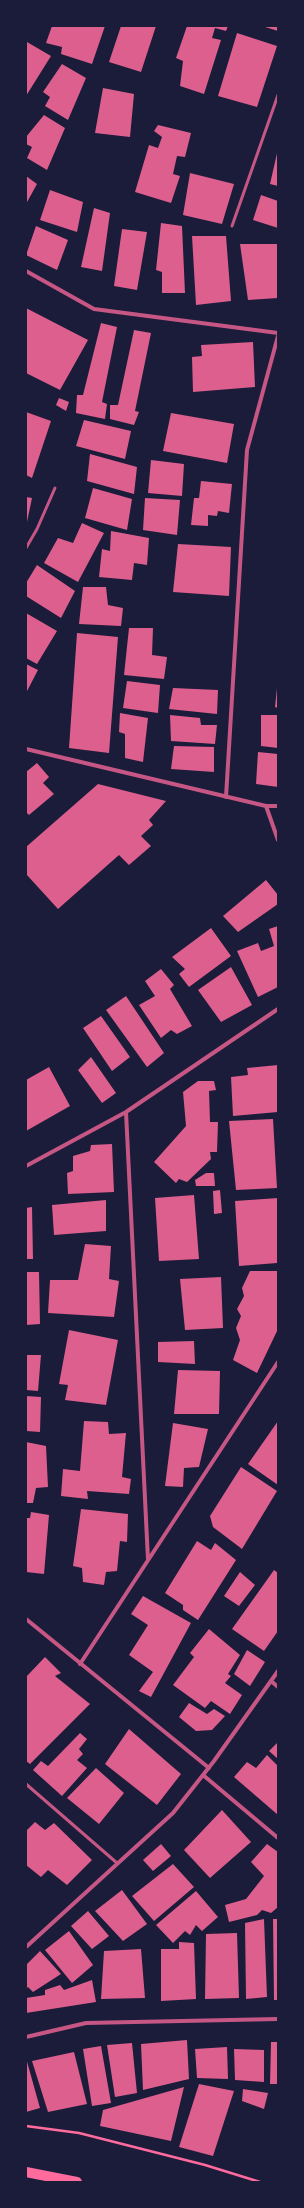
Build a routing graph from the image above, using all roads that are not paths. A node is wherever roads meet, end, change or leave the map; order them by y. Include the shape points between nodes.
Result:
1 (278, 95) edge
2 (232, 226) dead end
3 (26, 271) edge
4 (278, 333) edge
5 (278, 336) edge
6 (55, 488) dead end
7 (26, 548) edge
8 (26, 749) edge
9 (226, 797) junction
10 (266, 806) junction
11 (278, 806) edge
12 (278, 840) edge
13 (278, 1009) edge
14 (126, 1112) junction
15 (26, 1166) edge
16 (278, 1362) edge
17 (148, 1560) junction
18 (26, 1619) edge
19 (80, 1664) junction
20 (278, 1671) edge
21 (271, 1681) junction
22 (278, 1687) edge
23 (209, 1768) junction
24 (203, 1776) junction
25 (26, 1784) edge
26 (278, 1838) edge
27 (117, 1863) junction
28 (26, 1947) edge
29 (278, 2019) edge
30 (26, 2037) edge
31 (26, 2172) edge
32 (77, 2182) edge

1 - 2 lane
3 - 4 street via 94,309
5 - 9 street via 247,450
6 - 7 lane
8 - 9 street
9 - 10 street
10 - 11 street
10 - 12 street
13 - 14 street
14 - 15 street
14 - 17 street
16 - 17 street
17 - 19 street
18 - 19 street
19 - 23 street
20 - 21 street
21 - 22 street
21 - 23 street
23 - 24 street
24 - 26 street
24 - 27 street via 173,1813
25 - 27 lane
27 - 28 street
29 - 30 street via 86,2023
31 - 32 main road

